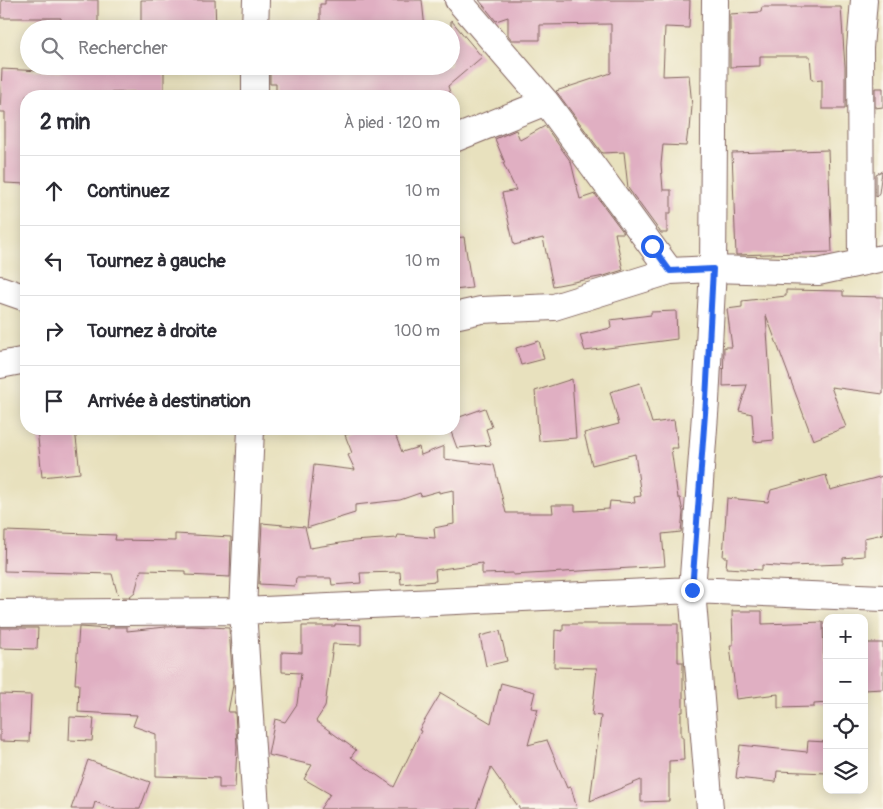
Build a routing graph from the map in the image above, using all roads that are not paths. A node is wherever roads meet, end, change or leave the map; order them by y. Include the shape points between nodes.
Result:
1 (256, 0) edge
2 (458, 0) edge
3 (716, 0) edge
4 (864, 0) edge
5 (255, 20) edge
6 (255, 75) edge
7 (255, 90) edge
8 (546, 102) junction
9 (460, 137) edge
10 (872, 260) edge
11 (713, 269) junction
12 (670, 271) junction
13 (0, 289) edge
14 (20, 296) edge
15 (460, 315) edge
16 (20, 361) edge
17 (0, 365) edge
18 (251, 435) edge
19 (692, 590) junction
20 (883, 598) edge
21 (243, 611) junction
22 (0, 613) edge
23 (256, 809) edge
24 (710, 809) edge

1 - 5 street
2 - 8 street
3 - 11 street
4 - 10 street via 860,48
6 - 7 street
8 - 9 street
8 - 12 street
10 - 11 street via 818,272
11 - 12 street
11 - 19 street
12 - 15 street via 554,307 481,310
13 - 14 street
16 - 17 street
18 - 21 street
19 - 20 street
19 - 21 street
19 - 24 street
21 - 22 street
21 - 23 street

